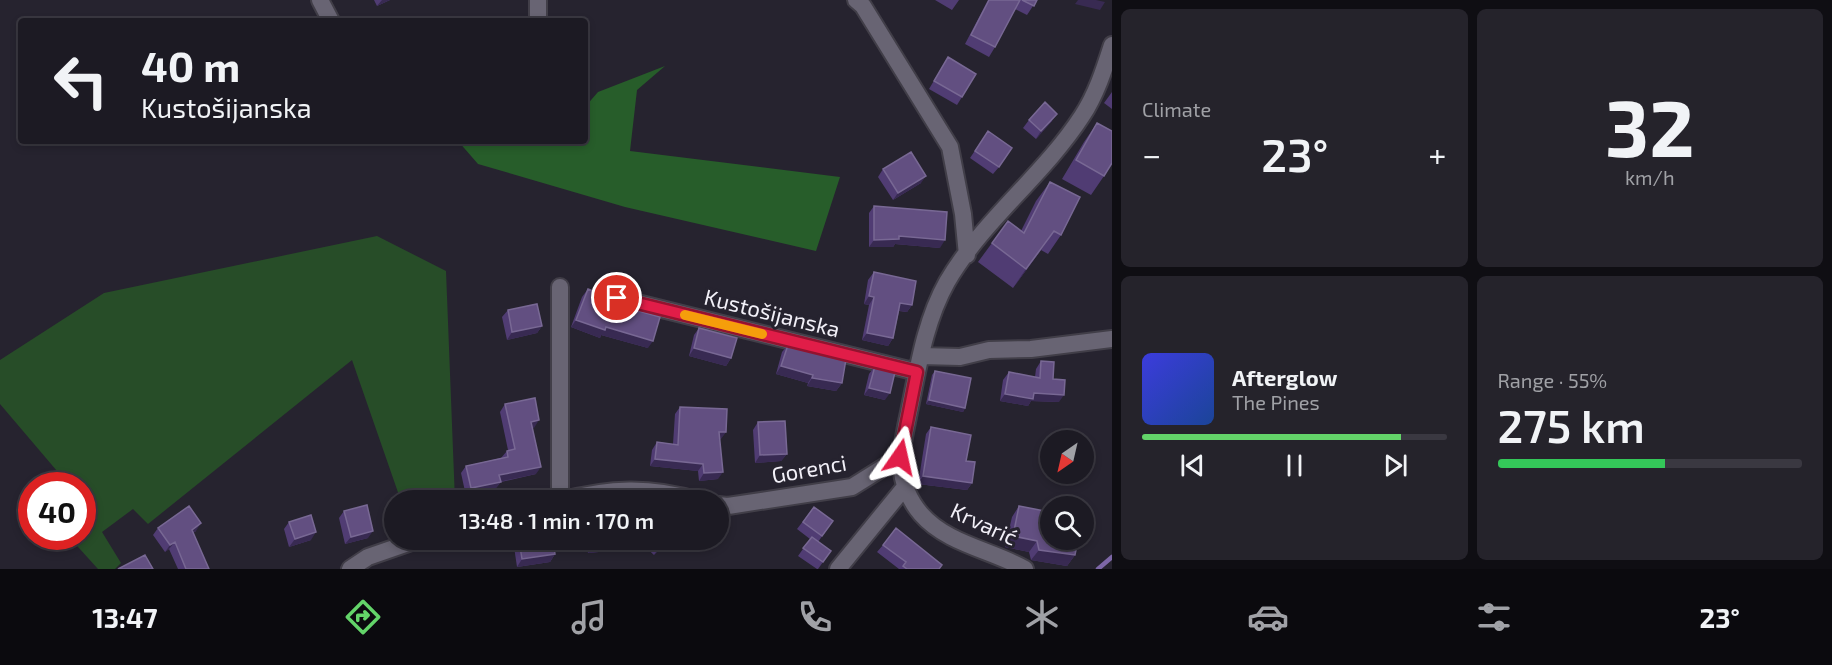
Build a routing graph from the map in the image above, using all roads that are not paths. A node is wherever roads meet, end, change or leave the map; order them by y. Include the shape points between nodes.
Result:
1 (320, 0) edge
2 (538, 0) edge
3 (856, 0) edge
4 (329, 18) edge
5 (538, 18) edge
6 (1112, 45) edge
7 (967, 255) junction
8 (560, 287) dead end
9 (617, 298) edge
10 (1112, 339) edge
11 (919, 364) junction
12 (900, 457) junction
13 (904, 488) junction
14 (560, 490) edge
15 (628, 490) edge
16 (655, 490) edge
17 (729, 506) edge
18 (389, 550) edge
19 (351, 569) edge
20 (838, 569) edge
21 (1025, 569) edge

1 - 4 street
2 - 5 street
3 - 7 street via 950,147
6 - 7 street via 1094,95 1072,131
7 - 11 street via 938,301
8 - 14 street
9 - 11 street, Kustošijanska
10 - 11 street, Kustošijanska via 989,350
11 - 12 street
12 - 13 street
12 - 17 street, Gorenci via 852,487
13 - 20 street
13 - 21 street, Krvarić via 935,527
15 - 16 street
18 - 19 street

